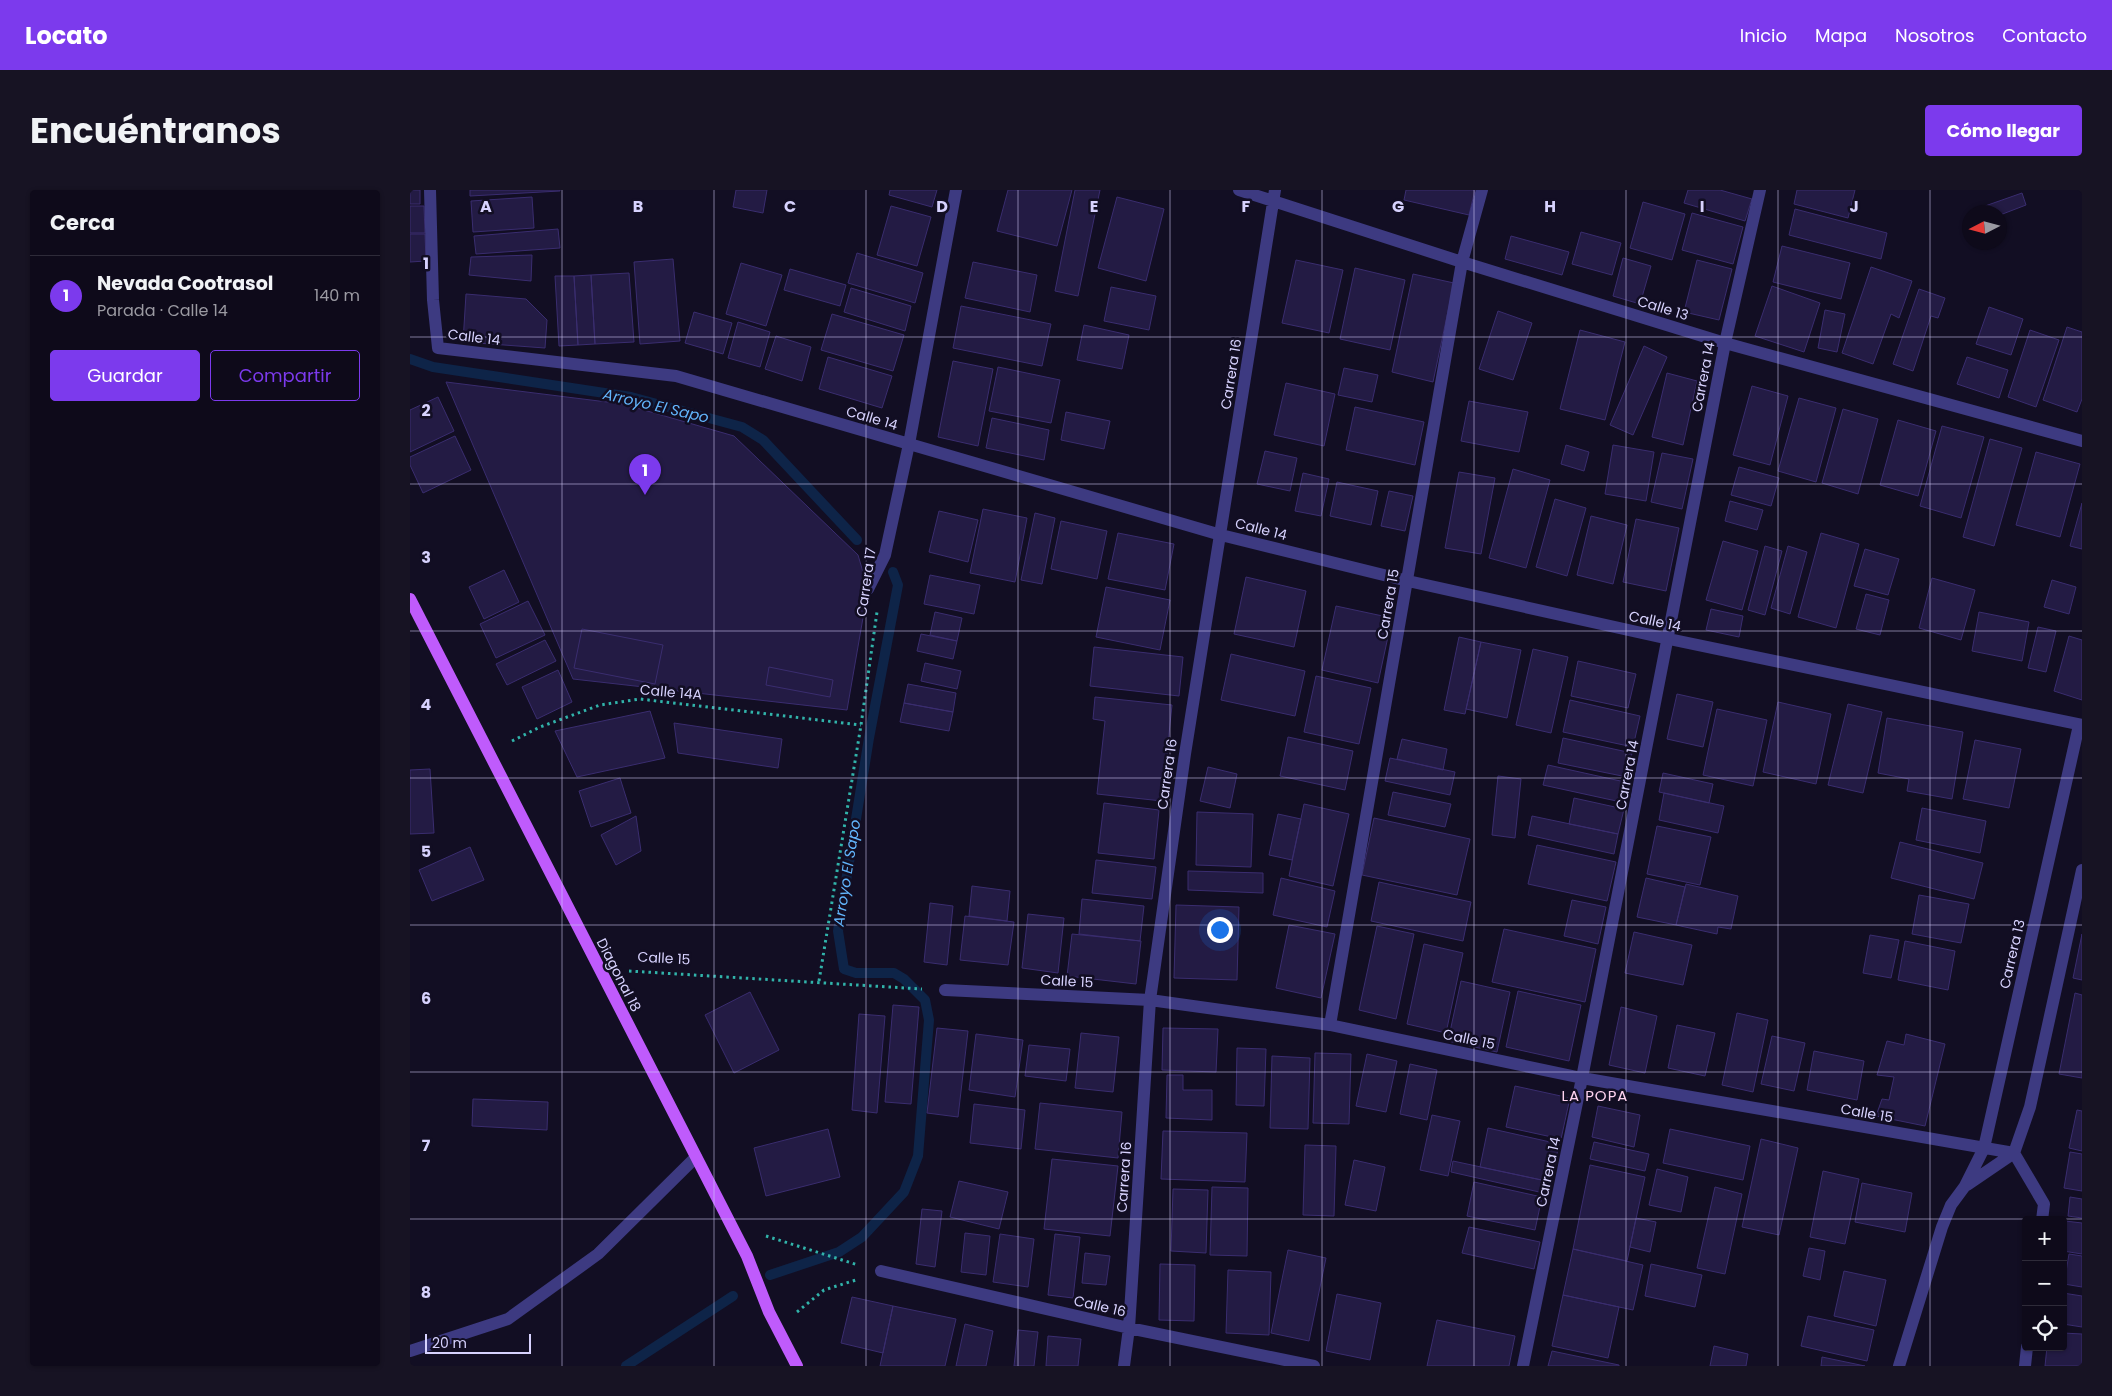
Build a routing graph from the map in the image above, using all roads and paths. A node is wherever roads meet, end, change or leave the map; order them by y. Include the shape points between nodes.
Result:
1 (430, 190) edge
2 (956, 190) edge
3 (1239, 190) edge
4 (1482, 190) edge
5 (1760, 190) edge
6 (1274, 196) edge
7 (1462, 262) junction
8 (1725, 342) junction
9 (2082, 441) edge
10 (909, 444) junction
11 (1221, 535) junction
12 (1408, 581) junction
13 (868, 589) dead end
14 (410, 599) edge
15 (878, 602) dead end
16 (1669, 639) junction
17 (861, 725) junction
18 (2081, 725) edge
19 (489, 753) junction
20 (2082, 870) edge
21 (600, 969) junction
22 (819, 981) junction
23 (905, 988) dead end
24 (945, 990) dead end
25 (1150, 1000) junction
26 (1330, 1025) junction
27 (1582, 1078) junction
28 (1984, 1148) junction
29 (2014, 1153) junction
30 (696, 1157) junction
31 (1965, 1186) junction
32 (2042, 1216) edge
33 (730, 1223) junction
34 (845, 1261) dead end
35 (881, 1271) joint
36 (777, 1328) junction
37 (1130, 1328) junction
38 (410, 1351) edge
39 (2027, 1351) edge
40 (796, 1366) edge
41 (1124, 1366) edge
42 (1314, 1366) edge
43 (1522, 1366) edge
44 (1899, 1366) edge
45 (2025, 1366) edge

1 - 10 street, Calle 14 via 433,300 438,348 676,376
2 - 10 street, Carrera 17
3 - 6 street, Calle 13
4 - 7 street, Carrera 15
5 - 8 street, Carrera 14
6 - 7 street, Calle 13
6 - 11 street, Carrera 16
7 - 8 street, Calle 13
7 - 12 street, Carrera 15
8 - 9 street, Calle 13
8 - 16 street, Carrera 14
10 - 11 street, Calle 14
10 - 13 street, Carrera 17 via 885,555
11 - 12 street, Calle 14
11 - 25 street, Carrera 16 via 1184,754
12 - 16 street, Calle 14
12 - 26 street, Carrera 15
14 - 19 main road, Diagonal 18
15 - 17 path, Carrera 17
16 - 18 street, Calle 14
16 - 27 street, Carrera 14
17 - 19 path, Calle 14A via 640,699 600,704 540,727
17 - 22 path, Carrera 17
18 - 28 street, Carrera 13
19 - 21 main road, Diagonal 18
20 - 29 street via 2030,1107
21 - 22 path, Calle 15
21 - 30 main road, Diagonal 18
22 - 23 path, Calle 15
24 - 25 street, Calle 15
25 - 26 street, Calle 15
25 - 37 street, Carrera 16
26 - 27 street, Calle 15
27 - 28 street, Calle 15
27 - 43 street, Carrera 14
28 - 29 street, Calle 15
28 - 31 street, Carrera 13
29 - 31 street, Carrera 13
29 - 32 street via 2044,1204
30 - 33 main road, Diagonal 18
30 - 38 street via 598,1254 508,1319
31 - 44 street, Carrera 13 via 1942,1227
33 - 34 path
33 - 36 main road, Diagonal 18
35 - 36 path via 824,1290
35 - 37 street, Calle 16
36 - 40 main road, Diagonal 18
37 - 41 street, Carrera 16
37 - 42 street, Calle 16
39 - 45 street

